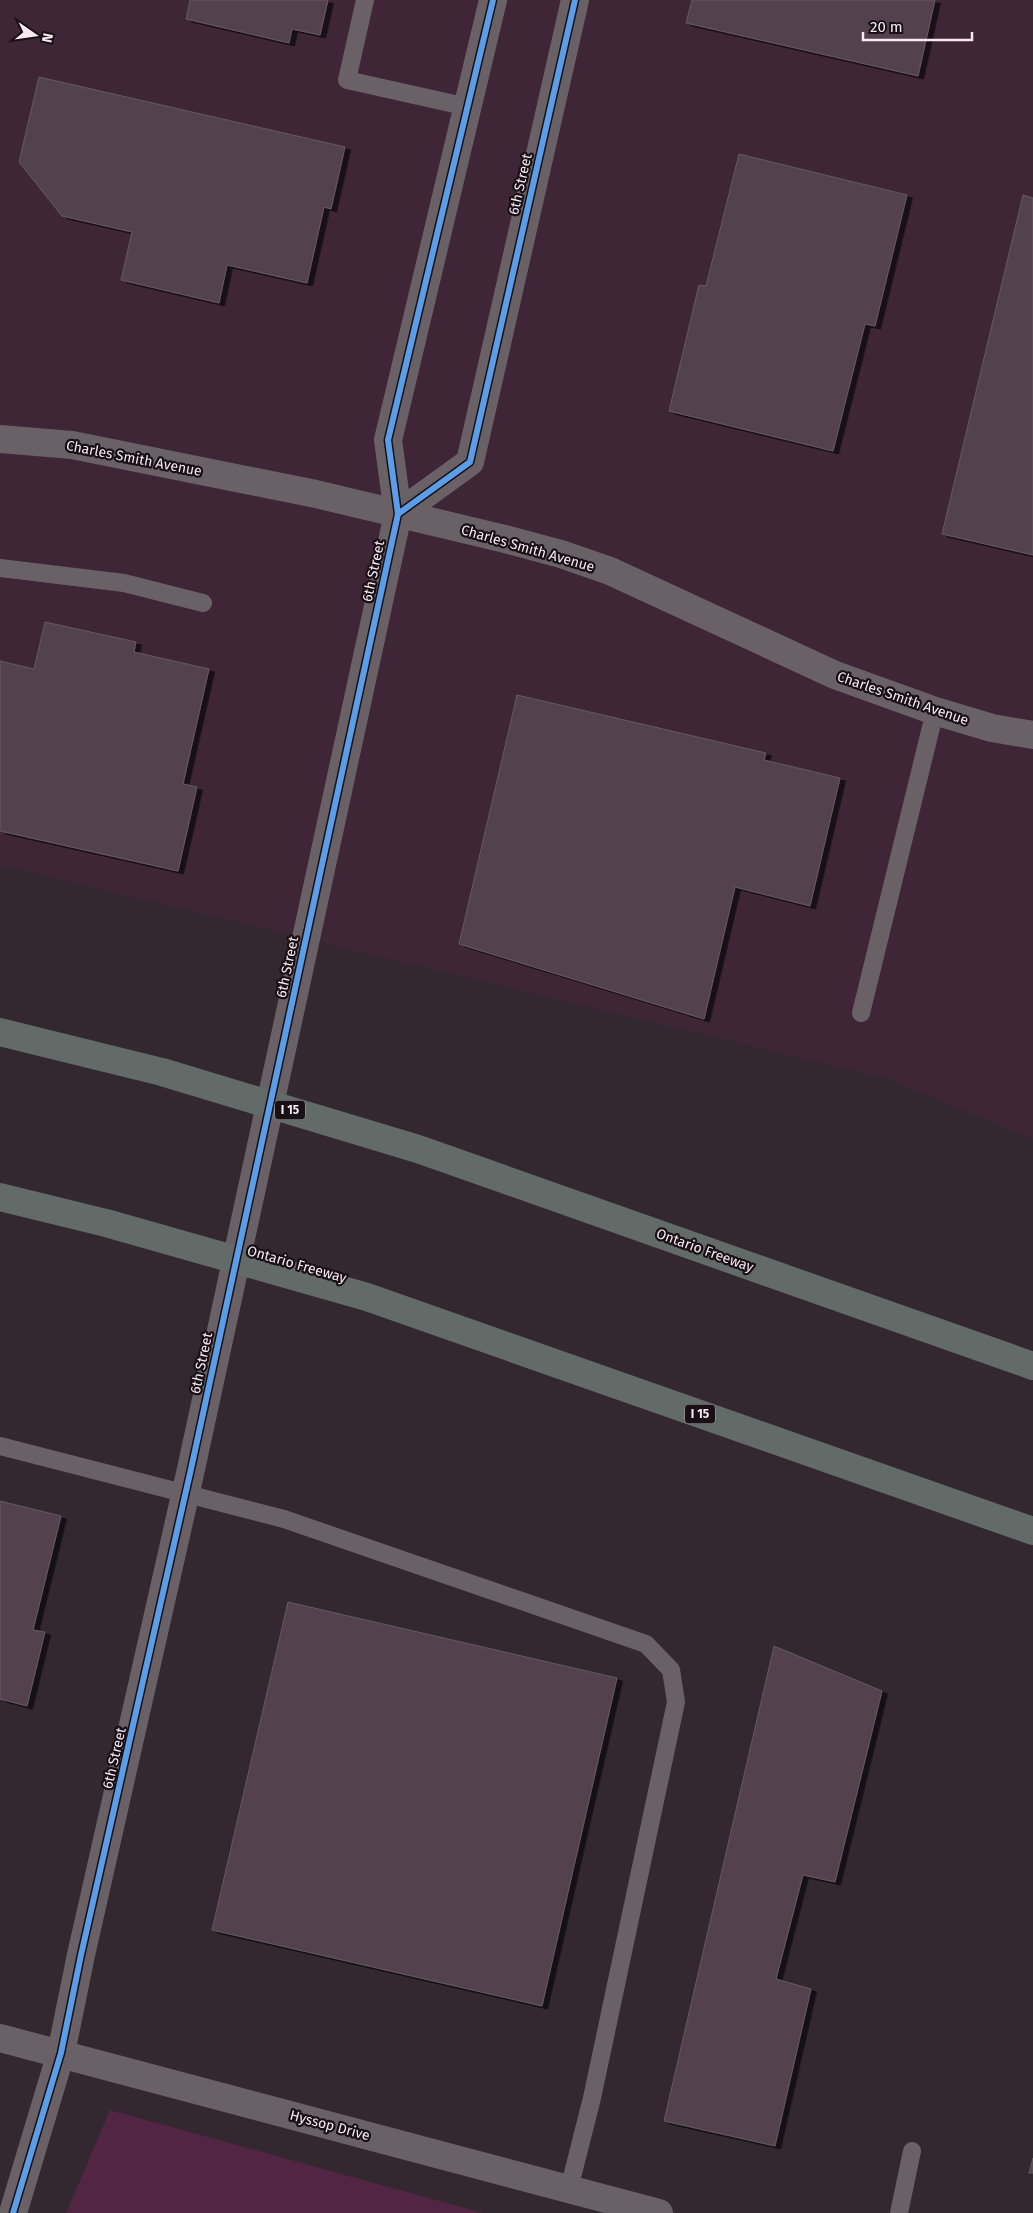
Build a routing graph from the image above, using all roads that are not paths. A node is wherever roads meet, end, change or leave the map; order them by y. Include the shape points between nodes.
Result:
1 (365, 0) edge
2 (493, 0) edge
3 (575, 0) edge
4 (468, 106) junction
5 (0, 439) edge
6 (398, 514) junction
7 (0, 568) edge
8 (203, 603) dead end
9 (935, 711) junction
10 (1033, 735) edge
11 (861, 1013) dead end
12 (0, 1032) edge
13 (0, 1197) edge
14 (1033, 1366) edge
15 (0, 1446) edge
16 (185, 1495) junction
17 (1033, 1531) edge
18 (0, 2038) edge
19 (61, 2053) junction
20 (912, 2151) dead end
21 (569, 2189) junction
22 (13, 2213) edge
23 (660, 2213) edge
24 (899, 2213) edge

1 - 4 lane via 347,80
2 - 4 street, 6th Street
3 - 6 street, 6th Street via 470,462
4 - 6 street, 6th Street via 388,440
5 - 6 street, Charles Smith Avenue via 72,445 316,494
6 - 9 street, Charles Smith Avenue via 561,554 610,571 835,674
6 - 16 street, 6th Street
7 - 8 lane via 124,583
9 - 10 street, Charles Smith Avenue via 992,728
9 - 11 lane
12 - 14 highway, Ontario Freeway / I 15 via 162,1072 418,1149
13 - 17 highway, Ontario Freeway / I 15 via 106,1223 367,1297
15 - 16 lane
16 - 19 street, 6th Street
16 - 21 lane via 284,1519 646,1644 671,1670 676,1702 592,2098
18 - 19 street, Hyssop Drive
19 - 21 street, Hyssop Drive
19 - 22 street, 6th Street
20 - 24 lane
21 - 23 street, Hyssop Drive

